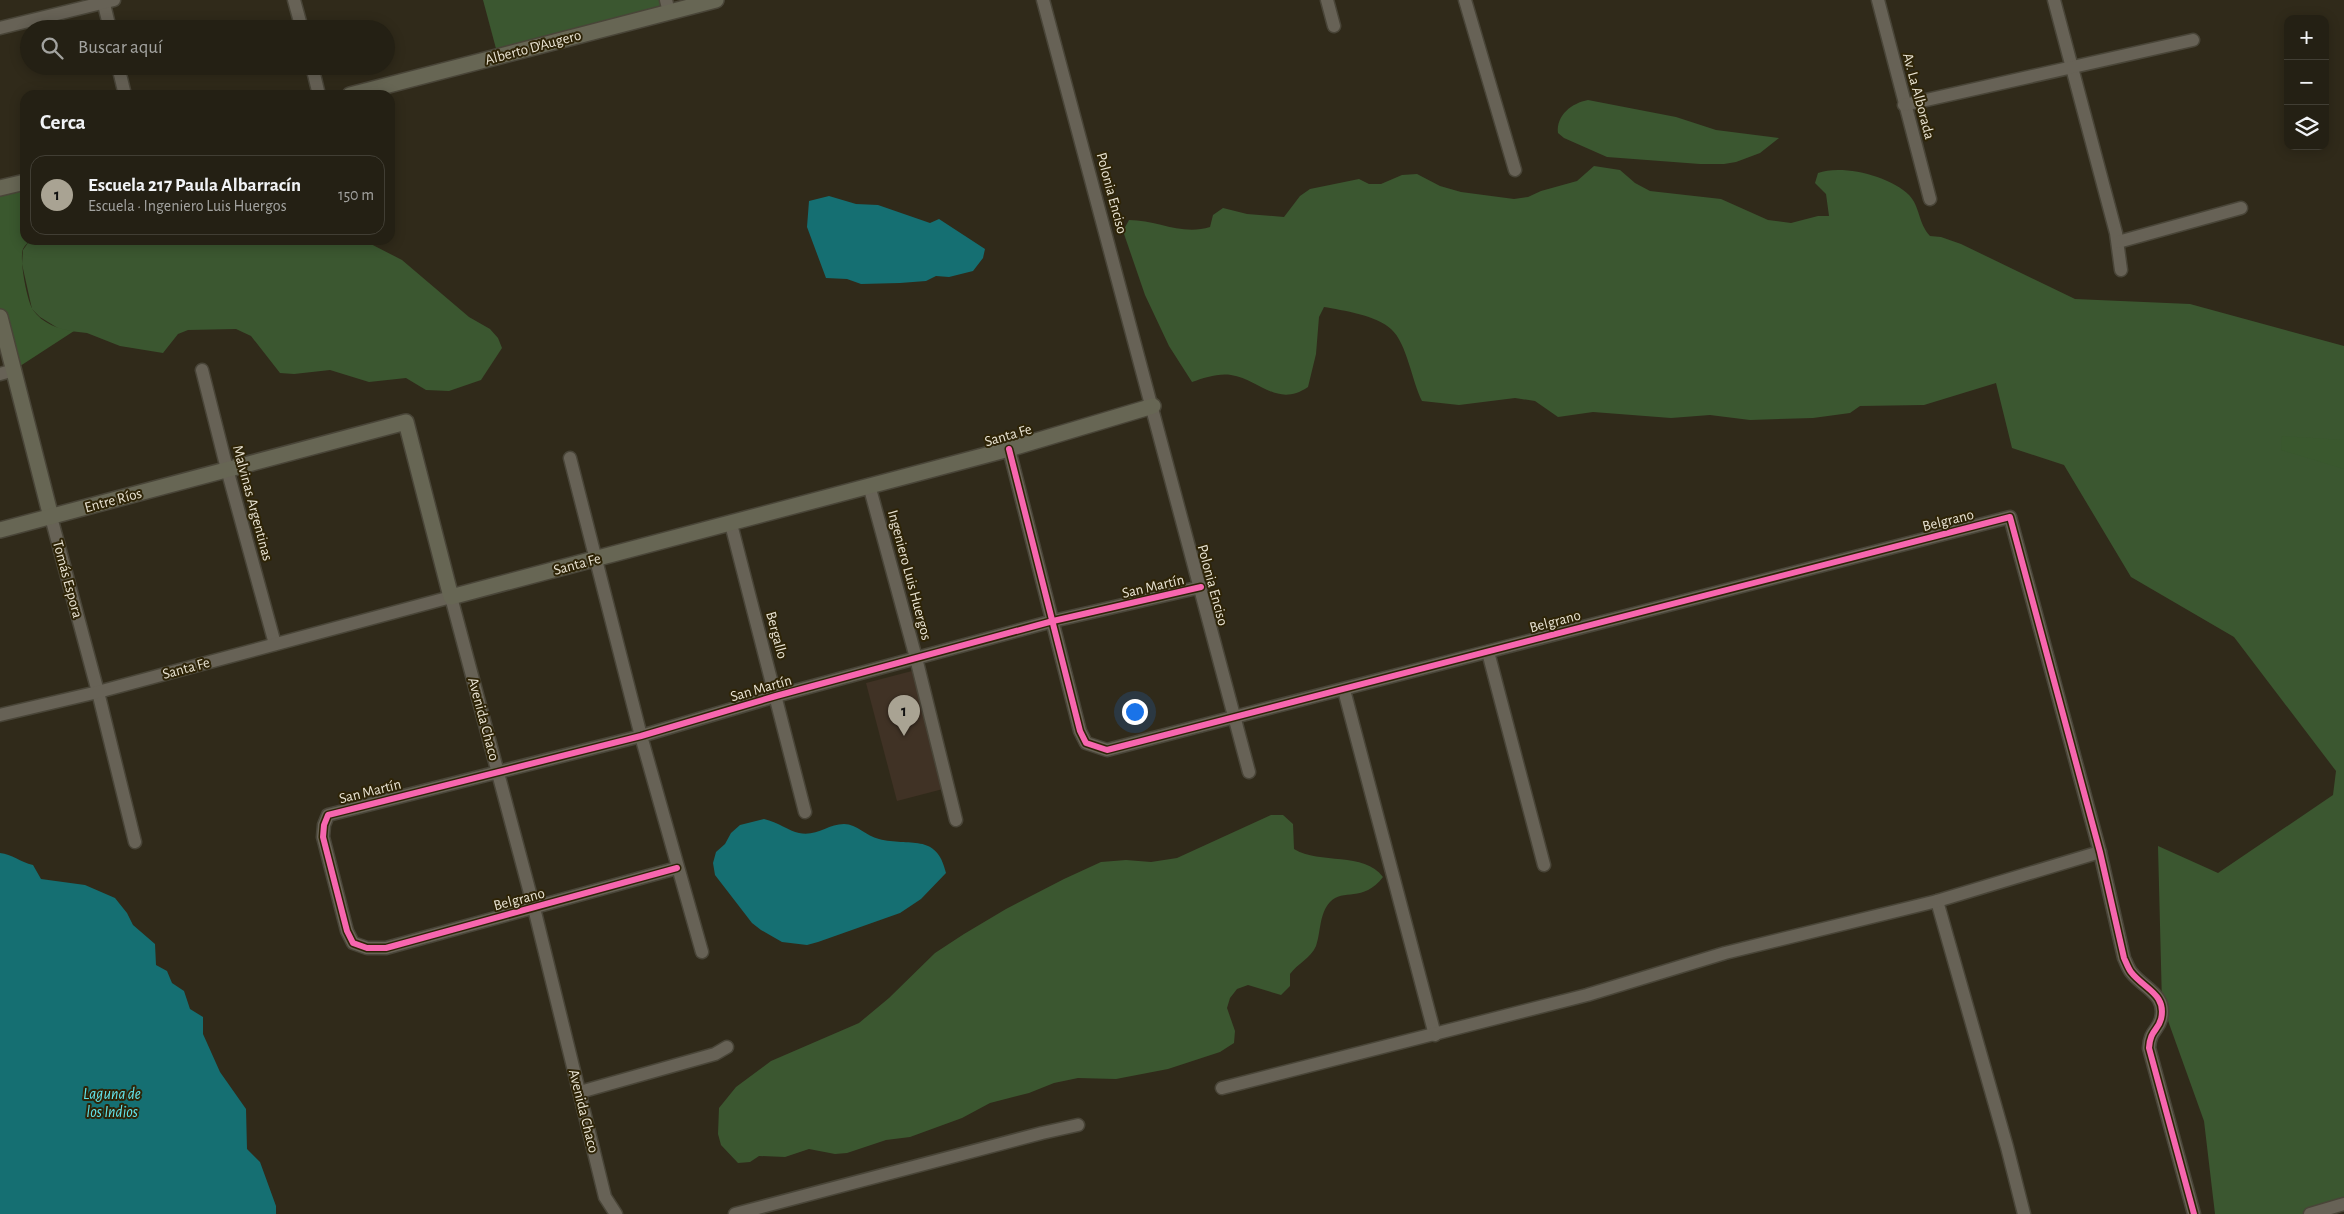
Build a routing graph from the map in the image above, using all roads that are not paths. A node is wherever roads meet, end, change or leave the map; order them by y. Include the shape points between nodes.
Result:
1 (294, 0) edge
2 (716, 0) edge
3 (1043, 0) edge
4 (1327, 0) edge
5 (1466, 0) edge
6 (1878, 0) edge
7 (2054, 0) edge
8 (107, 1) edge
9 (668, 6) edge
10 (32, 20) edge
11 (109, 20) edge
12 (300, 20) edge
13 (20, 23) edge
14 (1334, 26) dead end
15 (0, 28) edge
16 (2193, 40) dead end
17 (2073, 68) junction
18 (120, 75) edge
19 (314, 75) edge
20 (124, 90) edge
21 (318, 90) edge
22 (368, 90) edge
23 (1904, 105) junction
24 (1514, 170) dead end
25 (20, 183) edge
26 (0, 188) edge
27 (1930, 199) dead end
28 (2241, 208) dead end
29 (2118, 242) junction
30 (2121, 270) dead end
31 (0, 317) edge
32 (202, 370) dead end
33 (7, 372) edge
34 (1153, 406) junction
35 (1009, 449) junction
36 (570, 458) dead end
37 (227, 470) junction
38 (869, 485) junction
39 (51, 517) junction
40 (731, 524) junction
41 (0, 530) edge
42 (596, 560) junction
43 (1201, 588) junction
44 (451, 597) junction
45 (1053, 622) junction
46 (275, 644) junction
47 (1488, 652) junction
48 (916, 658) junction
49 (1344, 690) junction
50 (98, 692) junction
51 (776, 696) junction
52 (0, 715) edge
53 (1236, 717) junction
54 (641, 736) junction
55 (1249, 772) dead end
56 (498, 773) junction
57 (805, 812) dead end
58 (956, 820) dead end
59 (135, 842) dead end
60 (2100, 852) junction
61 (1544, 865) dead end
62 (677, 868) junction
63 (1936, 900) junction
64 (534, 908) junction
65 (367, 948) joint
66 (702, 952) dead end
67 (1435, 1035) junction
68 (726, 1047) dead end
69 (1222, 1088) dead end
70 (580, 1092) junction
71 (1078, 1125) dead end
72 (2344, 1204) edge
73 (616, 1214) edge
74 (735, 1214) edge
75 (2024, 1214) edge
76 (2194, 1214) edge
77 (2310, 1214) edge

1 - 12 street
2 - 9 main road, Alberto D'Augero
3 - 34 street, Polonia Enciso
4 - 14 street
5 - 24 street
6 - 23 street, Av. La Alborada
7 - 17 street
8 - 10 street
8 - 11 street
9 - 22 main road, Alberto D'Augero
13 - 15 street
16 - 17 street
17 - 23 street
17 - 29 street
18 - 20 street
19 - 21 street
23 - 27 street, Av. La Alborada
25 - 26 main road
28 - 29 street
29 - 30 street
31 - 33 main road, Tomás Espora
32 - 37 street, Malvinas Argentinas
33 - 39 main road, Tomás Espora
34 - 35 main road, Santa Fe
34 - 43 street, Polonia Enciso
35 - 38 main road, Santa Fe
35 - 45 street
36 - 42 street
37 - 39 main road, Entre Ríos
37 - 44 main road, Avenida Chaco via 406,422
37 - 46 street, Malvinas Argentinas
38 - 40 main road, Santa Fe
38 - 48 street, Ingeniero Luis Huergos
39 - 41 main road, Entre Ríos
39 - 50 street, Tomás Espora
40 - 42 main road, Santa Fe
40 - 51 street, Bergallo
42 - 44 main road, Santa Fe
42 - 54 street
43 - 45 street, San Martín
43 - 53 street, Polonia Enciso
44 - 46 street, Santa Fe
44 - 56 street, Avenida Chaco
45 - 48 street, San Martín
45 - 53 street, Belgrano via 1080,731 1086,743 1107,750
46 - 50 street, Santa Fe
47 - 49 street, Belgrano
47 - 60 street, Belgrano via 2010,517
47 - 61 street
48 - 51 street, San Martín
48 - 58 street, Ingeniero Luis Huergos
49 - 53 street, Belgrano
49 - 67 street
50 - 52 street, Santa Fe
50 - 59 street, Tomás Espora
51 - 54 street, San Martín
51 - 57 street, Bergallo
53 - 55 street, Polonia Enciso
54 - 56 street, San Martín
54 - 62 street
56 - 64 street, Avenida Chaco
56 - 65 street, San Martín via 328,815 323,838 347,931 353,943
60 - 63 street
60 - 76 street via 2124,958 2131,972 2155,992 2162,1004 2160,1021 2150,1036 2149,1048
62 - 64 street, Belgrano
62 - 66 street
63 - 67 street via 1725,953 1587,995
63 - 75 street
64 - 65 street, Belgrano via 386,948
64 - 70 street, Avenida Chaco
67 - 69 street
68 - 70 street via 715,1054
70 - 73 street, Avenida Chaco via 605,1197
71 - 74 street
72 - 77 street

